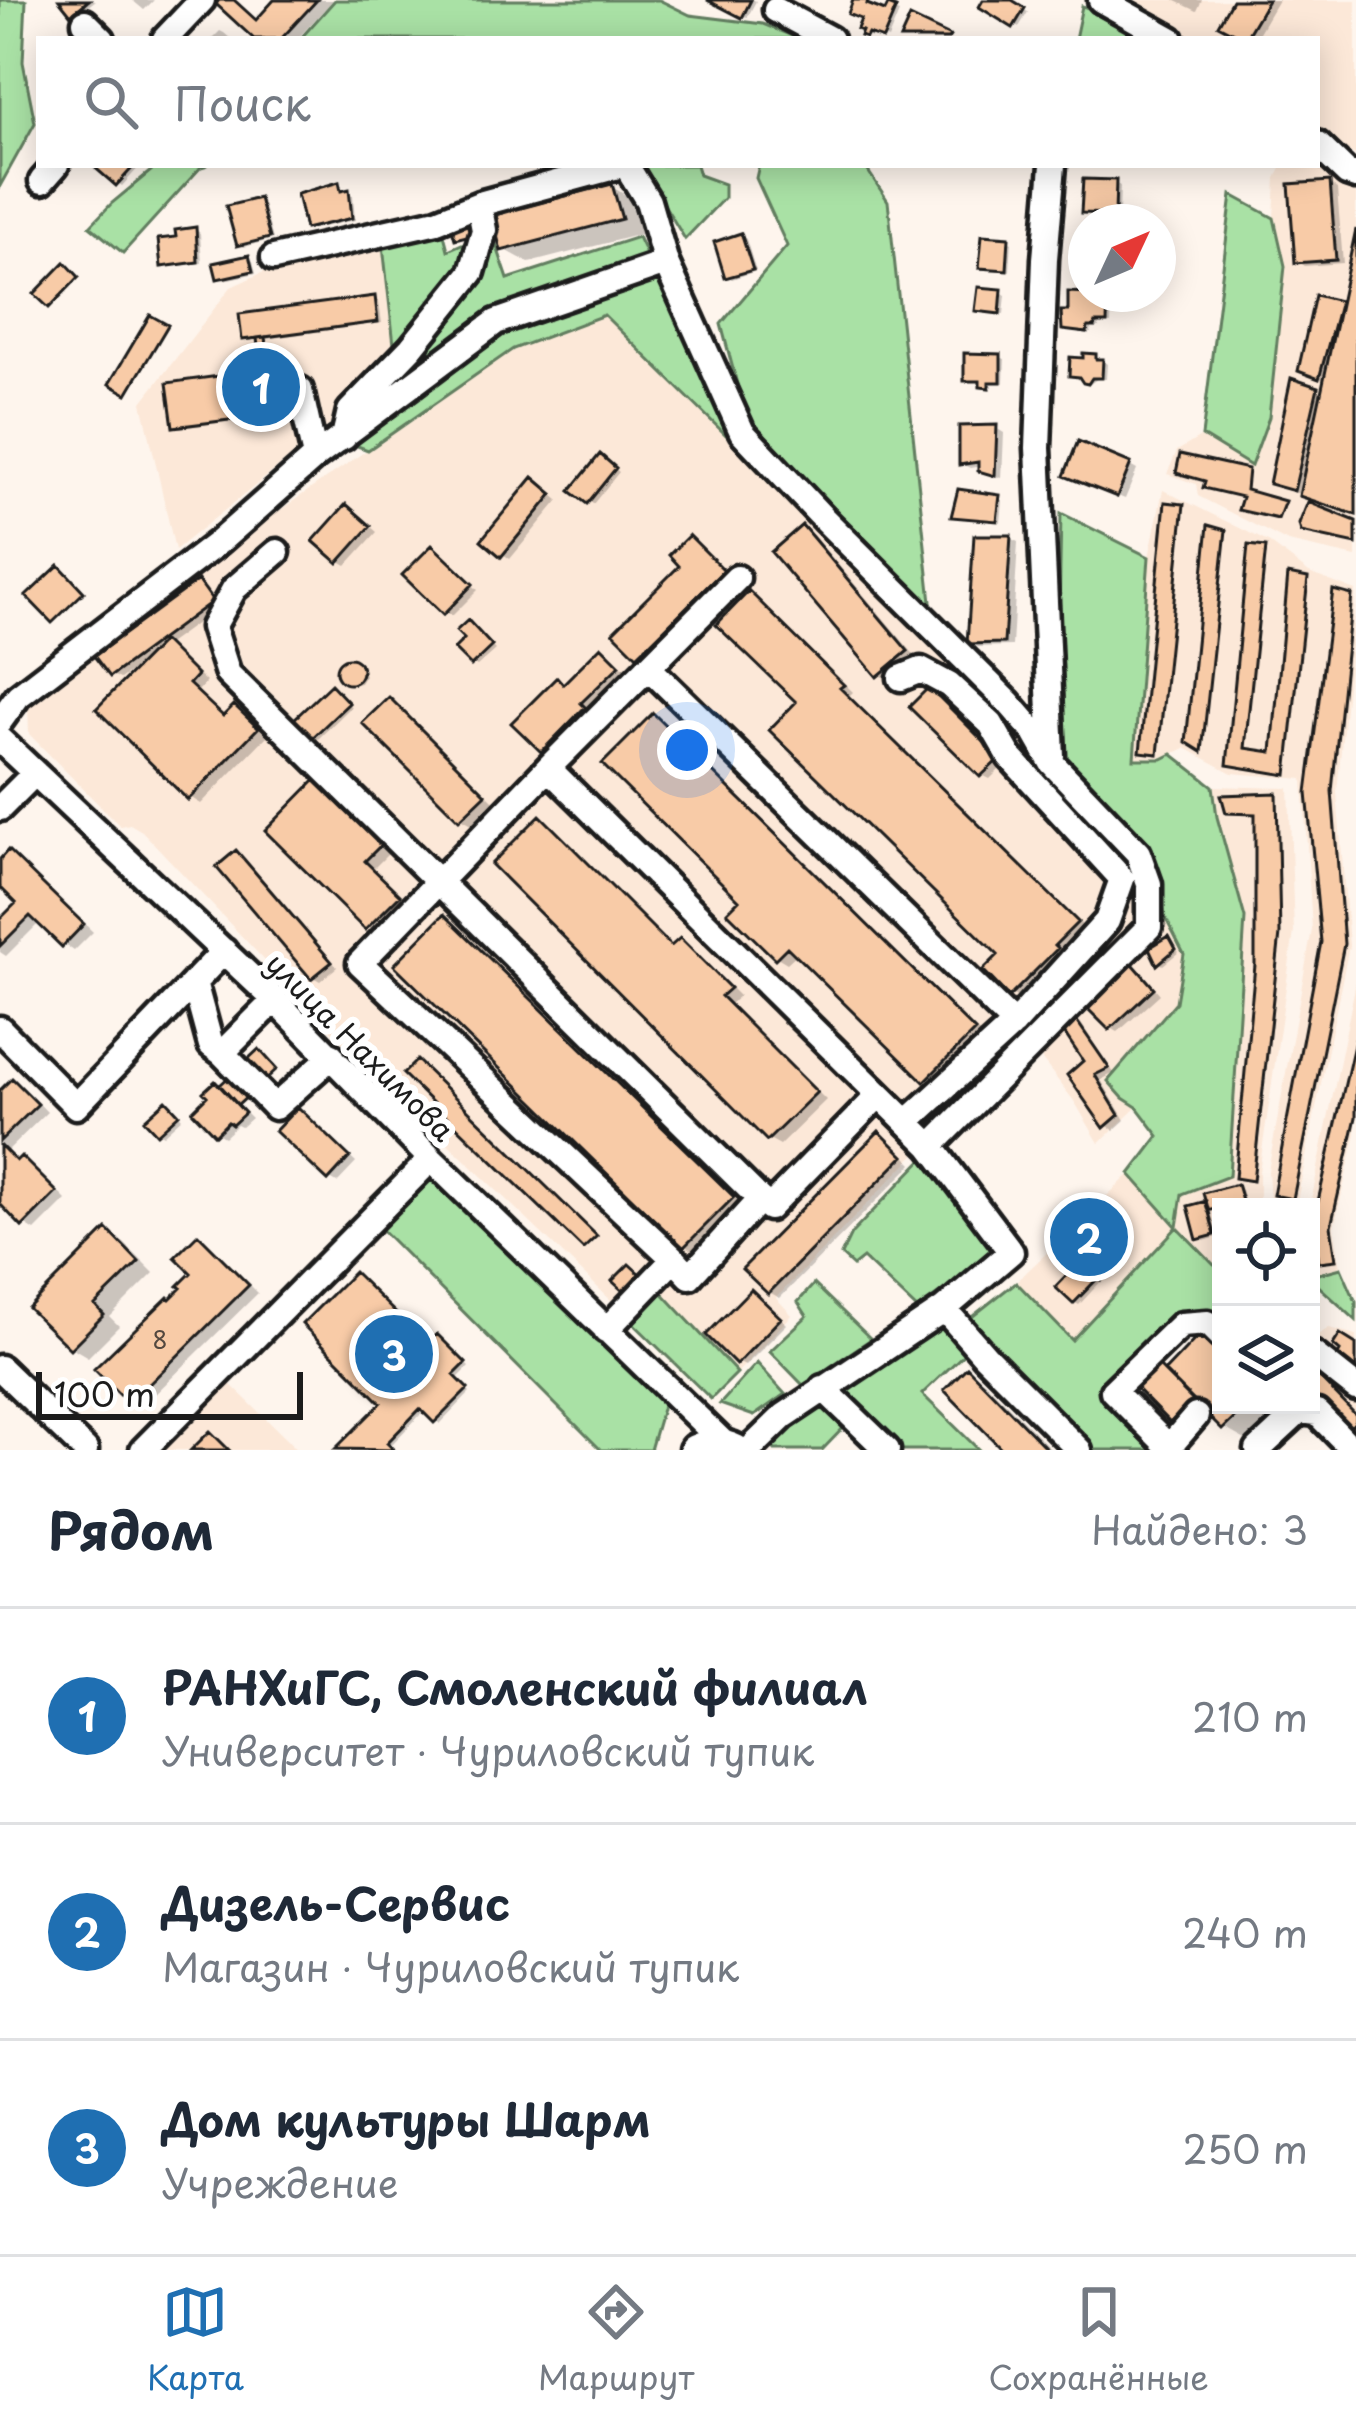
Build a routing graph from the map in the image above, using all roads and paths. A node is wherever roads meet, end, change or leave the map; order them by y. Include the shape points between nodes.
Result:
1 (202, 0) edge
2 (1101, 0) edge
3 (776, 10) dead end
4 (168, 36) edge
5 (824, 36) edge
6 (1166, 36) edge
7 (1320, 147) edge
8 (613, 168) edge
9 (626, 168) edge
10 (1053, 168) edge
11 (1356, 176) edge
12 (479, 204) junction
13 (274, 258) dead end
14 (666, 263) junction
15 (300, 390) dead end
16 (344, 437) junction
17 (315, 457) junction
18 (277, 552) dead end
19 (737, 578) dead end
20 (648, 667) junction
21 (901, 678) dead end
22 (0, 722) edge
23 (0, 740) edge
24 (1052, 763) junction
25 (548, 768) junction
26 (35, 773) junction
27 (0, 808) edge
28 (438, 882) junction
29 (224, 951) junction
30 (194, 982) junction
31 (275, 1000) junction
32 (1013, 1024) junction
33 (0, 1029) edge
34 (222, 1053) junction
35 (332, 1056) junction
36 (879, 1095) junction
37 (907, 1122) junction
38 (931, 1146) junction
39 (430, 1159) junction
40 (760, 1199) junction
41 (674, 1259) junction
42 (944, 1309) junction
43 (1212, 1327) edge
44 (606, 1330) junction
45 (1320, 1360) edge
46 (0, 1368) edge
47 (824, 1388) junction
48 (1356, 1388) edge
49 (676, 1398) junction
50 (1291, 1414) edge
51 (1318, 1414) edge
52 (1196, 1416) dead end
53 (737, 1449) edge
54 (1171, 1449) edge
55 (85, 1450) edge
56 (143, 1450) edge
57 (682, 1450) edge
58 (695, 1450) edge
59 (886, 1450) edge
60 (1079, 1450) edge
61 (1258, 1450) edge
62 (1353, 1450) edge

1 - 4 street
2 - 6 street
3 - 5 street
7 - 11 street
8 - 12 street
9 - 14 street via 648,201
10 - 24 street via 1038,448
12 - 13 street
12 - 16 street via 484,230 472,272 350,411
14 - 16 street via 496,322
14 - 24 street via 742,432 1009,704
15 - 17 street
16 - 17 street
17 - 22 street via 18,696
18 - 28 street via 234,589 214,627 227,674
19 - 20 street
20 - 25 street
20 - 32 street
21 - 32 street via 921,670 949,685 1121,879 1107,921
23 - 26 street, улица Нахимова
24 - 38 street via 1138,853 1149,884 1149,927
25 - 28 street
25 - 36 street
26 - 27 street
26 - 29 street, улица Нахимова
28 - 40 street
28 - 41 street via 360,963
29 - 30 street
29 - 31 street, улица Нахимова
30 - 33 street via 76,1106
30 - 34 street via 211,1045
31 - 34 street
31 - 35 street, улица Нахимова
32 - 37 street
34 - 35 street via 275,1107
35 - 39 street, улица Нахимова
36 - 37 street
36 - 40 street via 769,1208
37 - 38 street
38 - 42 street via 1011,1252
39 - 44 street, улица Нахимова
39 - 56 street
40 - 41 street via 690,1276
41 - 44 street
42 - 47 street
42 - 60 street
43 - 54 street via 1181,1325 1113,1391
44 - 49 street, улица Нахимова
45 - 48 street
46 - 55 street
47 - 53 street
47 - 59 street
49 - 53 street, улица Нахимова
49 - 57 street
50 - 61 street
51 - 62 street
52 - 54 street
53 - 58 main road

